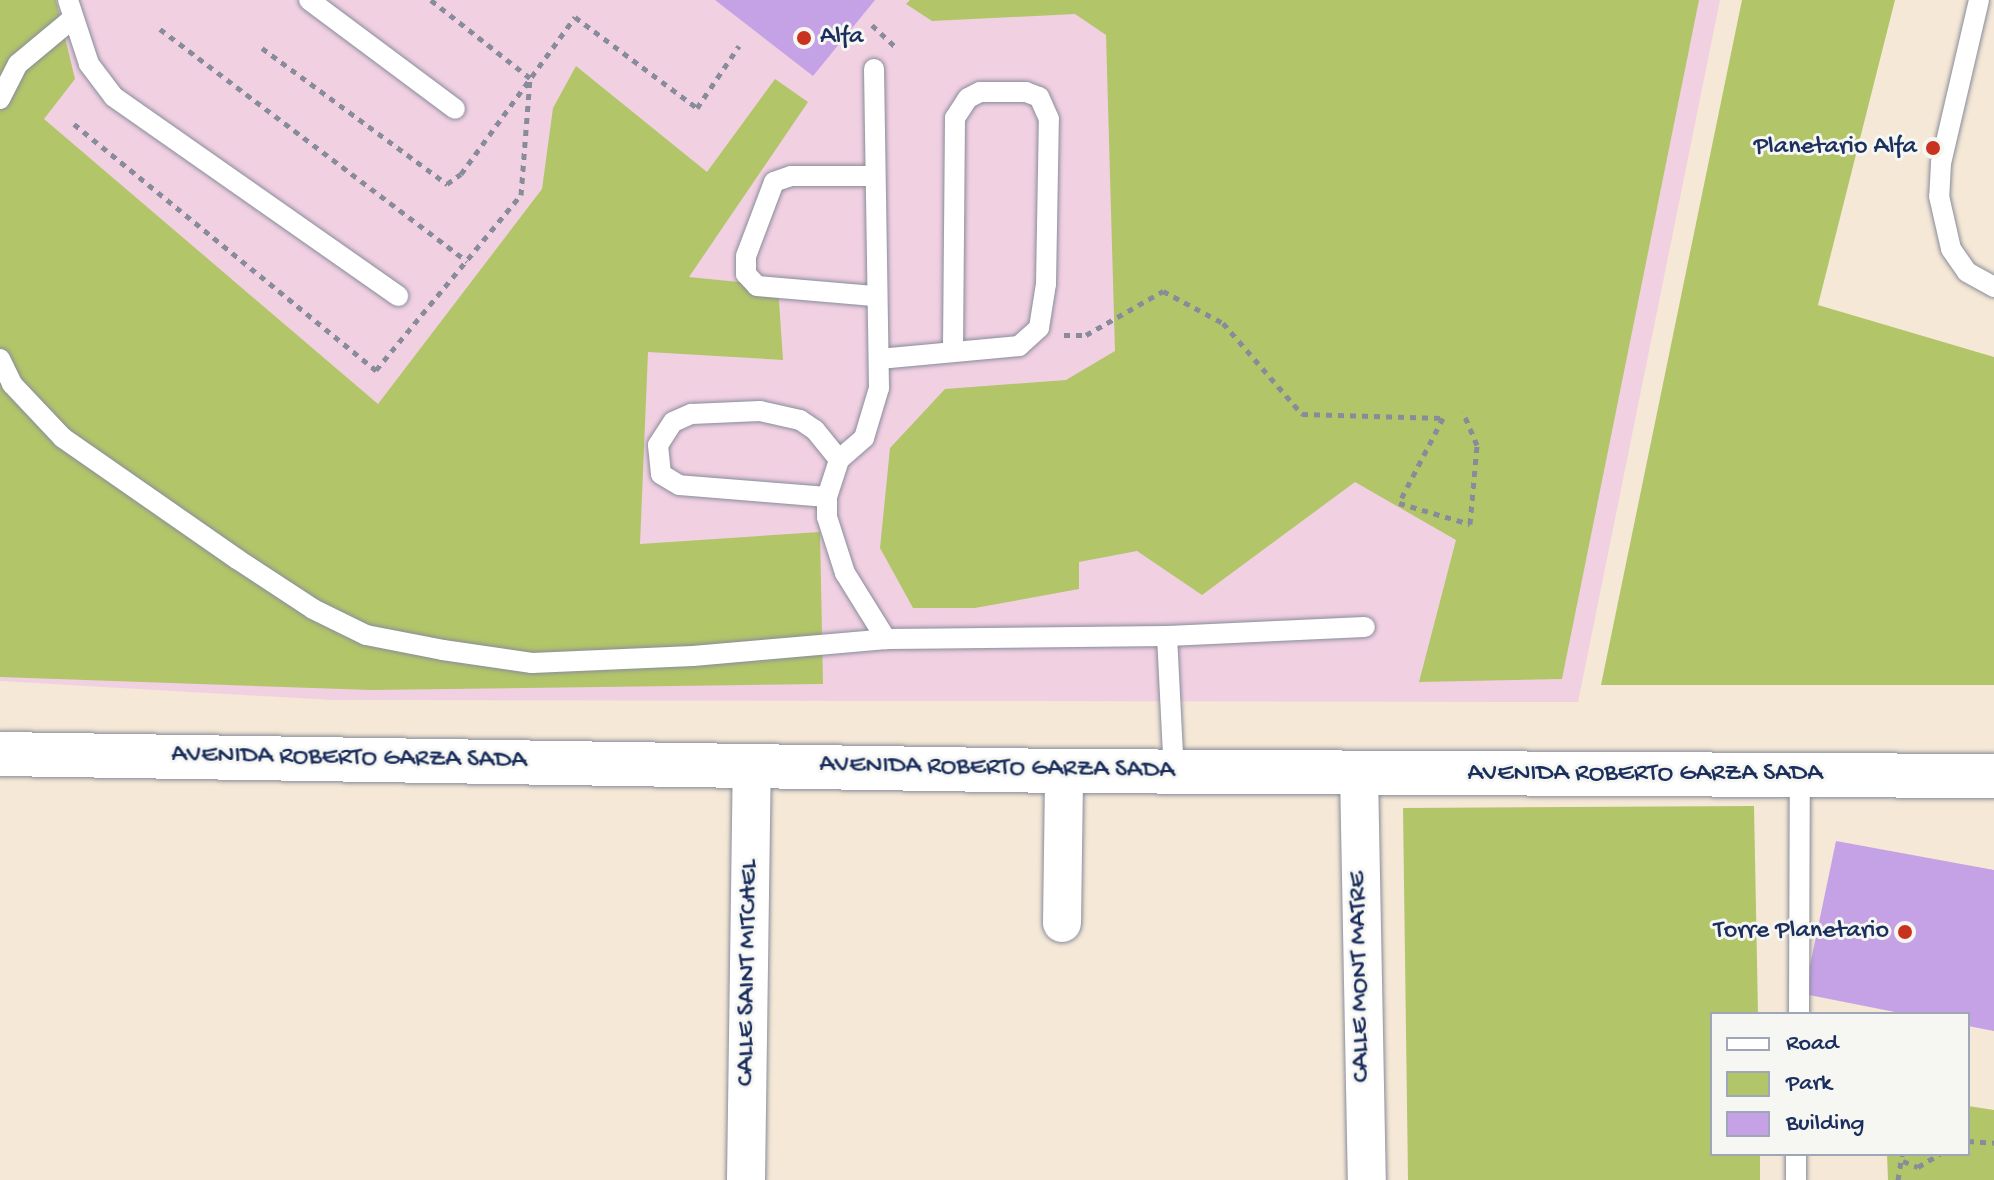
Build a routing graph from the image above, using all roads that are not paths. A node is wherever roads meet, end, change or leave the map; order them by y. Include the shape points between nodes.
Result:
1 (309, 0) edge
2 (1979, 0) edge
3 (70, 10) edge
4 (874, 69) dead end
5 (0, 99) edge
6 (455, 109) dead end
7 (874, 176) junction
8 (1994, 287) edge
9 (398, 296) dead end
10 (874, 296) junction
11 (953, 352) junction
12 (0, 359) edge
13 (879, 359) junction
14 (839, 460) junction
15 (827, 497) junction
16 (1365, 627) dead end
17 (1167, 636) junction
18 (886, 639) junction
19 (0, 754) edge
20 (752, 766) junction
21 (1064, 771) junction
22 (1174, 772) junction
23 (1359, 773) junction
24 (1800, 775) junction
25 (1989, 784) edge
26 (1062, 923) dead end
27 (1799, 1012) edge
28 (1796, 1156) edge
29 (746, 1180) edge
30 (1367, 1180) edge
31 (1796, 1180) edge

1 - 6 lane
2 - 8 lane via 1941,163 1939,196 1951,249 1967,272
3 - 5 lane via 18,64
3 - 9 lane via 95,77 114,97
4 - 7 lane
7 - 10 lane
7 - 10 lane via 791,176 774,182 752,232 746,274 757,286
10 - 13 lane
11 - 11 lane via 1019,346 1035,335 1046,284 1049,119 1039,97 1026,92 980,92 960,106 952,133
11 - 13 lane
12 - 18 lane via 12,384 63,438 313,609 366,635 532,663
13 - 14 lane via 871,425
14 - 15 lane
14 - 15 lane via 800,420 760,411 691,414 673,422 658,445 661,474 679,485
15 - 18 lane via 831,536 845,573
16 - 17 lane
17 - 18 lane
17 - 22 lane
19 - 20 street, AVENIDA ROBERTO GARZA SADA
20 - 21 street, AVENIDA ROBERTO GARZA SADA
20 - 29 street, CALLE SAINT MITCHEL
21 - 22 street, AVENIDA ROBERTO GARZA SADA
21 - 26 street
22 - 23 street, AVENIDA ROBERTO GARZA SADA
23 - 24 street, AVENIDA ROBERTO GARZA SADA
23 - 30 street, CALLE MONT MATRE
24 - 25 street, AVENIDA ROBERTO GARZA SADA
24 - 27 lane
28 - 31 lane

